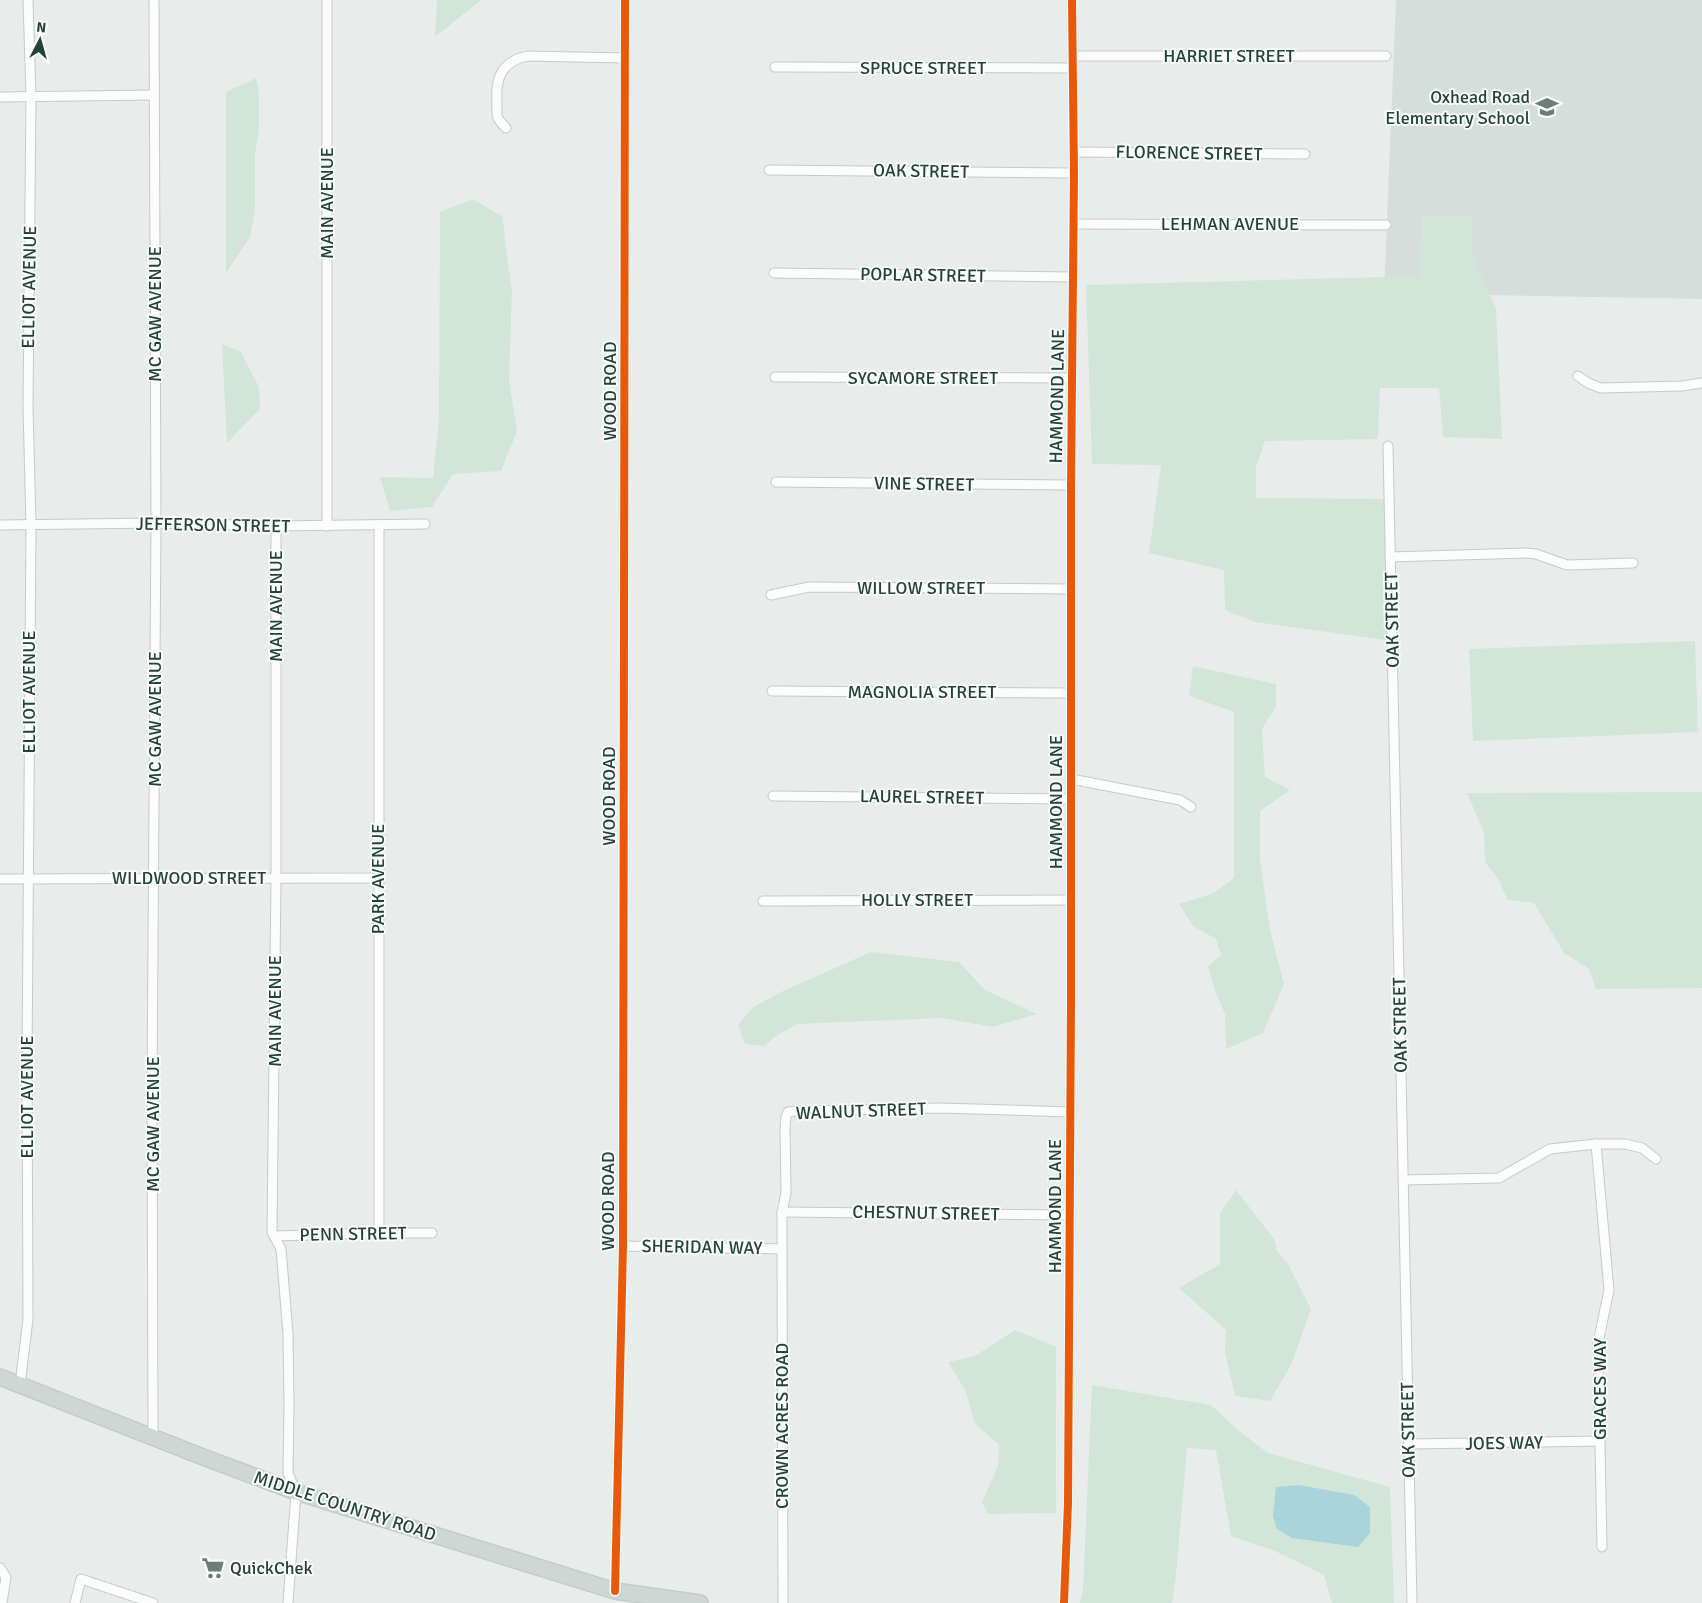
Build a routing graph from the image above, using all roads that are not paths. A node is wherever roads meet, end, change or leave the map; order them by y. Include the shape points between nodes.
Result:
1 (28, 0) edge
2 (154, 0) edge
3 (328, 0) edge
4 (625, 0) edge
5 (1072, 0) edge
6 (1072, 56) junction
7 (1386, 56) dead end
8 (625, 58) junction
9 (775, 67) dead end
10 (1072, 68) junction
11 (154, 95) junction
12 (31, 96) junction
13 (0, 97) edge
14 (506, 128) dead end
15 (1073, 152) junction
16 (1305, 154) dead end
17 (769, 170) dead end
18 (1074, 173) junction
19 (1074, 224) junction
20 (1386, 225) dead end
21 (774, 273) dead end
22 (1073, 277) junction
23 (1578, 376) dead end
24 (775, 377) dead end
25 (1072, 378) junction
26 (1702, 383) edge
27 (1388, 446) dead end
28 (776, 482) dead end
29 (1071, 485) junction
30 (156, 523) junction
31 (425, 524) dead end
32 (0, 525) edge
33 (31, 525) junction
34 (379, 525) junction
35 (276, 526) junction
36 (327, 526) junction
37 (1390, 556) junction
38 (1633, 563) dead end
39 (1071, 589) junction
40 (771, 595) dead end
41 (772, 691) dead end
42 (1071, 693) junction
43 (1071, 779) junction
44 (774, 796) dead end
45 (1071, 799) junction
46 (1191, 807) dead end
47 (153, 878) junction
48 (276, 878) junction
49 (378, 878) junction
50 (0, 879) edge
51 (28, 879) junction
52 (1071, 900) junction
53 (763, 901) dead end
54 (1071, 1112) junction
55 (1596, 1144) junction
56 (1656, 1159) dead end
57 (1403, 1180) junction
58 (782, 1212) junction
59 (1070, 1215) junction
60 (379, 1233) junction
61 (432, 1233) dead end
62 (274, 1236) junction
63 (623, 1246) junction
64 (782, 1249) junction
65 (0, 1377) edge
66 (20, 1384) junction
67 (153, 1437) junction
68 (1600, 1441) junction
69 (1409, 1444) junction
70 (296, 1492) junction
71 (1602, 1547) dead end
72 (0, 1568) edge
73 (615, 1591) junction
74 (635, 1599) edge
75 (2, 1603) edge
76 (75, 1603) edge
77 (153, 1603) edge
78 (288, 1603) edge
79 (700, 1603) edge
80 (783, 1603) edge
81 (1064, 1603) edge
82 (1412, 1603) edge

1 - 12 street, ELLIOT AVENUE
2 - 11 street, MC GAW AVENUE
3 - 36 street, MAIN AVENUE
4 - 8 street, WOOD ROAD
5 - 6 street, HAMMOND LANE
6 - 7 street, HARRIET STREET
6 - 10 street, HAMMOND LANE
8 - 14 street via 527,56 507,64 501,71 496,90 497,117
8 - 63 street, WOOD ROAD
9 - 10 street, SPRUCE STREET
10 - 15 street, HAMMOND LANE
11 - 12 street
11 - 30 street, MC GAW AVENUE
12 - 13 street
12 - 33 street, ELLIOT AVENUE via 28,396
15 - 16 street, FLORENCE STREET
15 - 18 street, HAMMOND LANE
17 - 18 street, OAK STREET
18 - 19 street, HAMMOND LANE
19 - 20 street, LEHMAN AVENUE
19 - 22 street, HAMMOND LANE
21 - 22 street, POPLAR STREET
22 - 25 street, HAMMOND LANE
23 - 26 street via 1601,388
24 - 25 street, SYCAMORE STREET
25 - 29 street, HAMMOND LANE
27 - 37 street, OAK STREET
28 - 29 street, VINE STREET
29 - 39 street, HAMMOND LANE
30 - 33 street, JEFFERSON STREET
30 - 35 street, JEFFERSON STREET
30 - 47 street, MC GAW AVENUE
31 - 34 street, JEFFERSON STREET
32 - 33 street, JEFFERSON STREET
33 - 51 street, ELLIOT AVENUE
34 - 36 street, JEFFERSON STREET
34 - 49 street, PARK AVENUE
35 - 36 street, JEFFERSON STREET
35 - 48 street, MAIN AVENUE
37 - 38 street via 1526,553 1567,565
37 - 57 street, OAK STREET
39 - 40 street, WILLOW STREET via 809,587
39 - 42 street, HAMMOND LANE
41 - 42 street, MAGNOLIA STREET
42 - 43 street, HAMMOND LANE
43 - 45 street, HAMMOND LANE
43 - 46 street via 1180,800
44 - 45 street, LAUREL STREET
45 - 52 street, HAMMOND LANE
47 - 48 street, WILDWOOD STREET
47 - 51 street, WILDWOOD STREET
47 - 67 street, MC GAW AVENUE
48 - 49 street, WILDWOOD STREET
48 - 62 street, MAIN AVENUE
49 - 60 street, PARK AVENUE
50 - 51 street, WILDWOOD STREET
51 - 66 street, ELLIOT AVENUE via 28,1319
52 - 53 street, HOLLY STREET
52 - 54 street, HAMMOND LANE
54 - 58 street, WALNUT STREET via 941,1108 788,1112 785,1127 786,1193
54 - 59 street, HAMMOND LANE
55 - 56 street via 1642,1148
55 - 57 street via 1550,1149 1500,1178
55 - 68 street, GRACES WAY via 1609,1290 1598,1343
57 - 69 street, OAK STREET
58 - 59 street, CHESTNUT STREET
58 - 64 street, WALNUT STREET
59 - 81 street, HAMMOND LANE
60 - 61 street, PENN STREET
60 - 62 street, PENN STREET
62 - 70 street, MAIN AVENUE via 281,1249 288,1334 288,1473
63 - 64 street, SHERIDAN WAY
63 - 73 street, WOOD ROAD
64 - 80 street, CROWN ACRES ROAD
65 - 66 main road, MIDDLE COUNTRY ROAD
66 - 67 main road, MIDDLE COUNTRY ROAD
67 - 70 main road, MIDDLE COUNTRY ROAD
68 - 69 street, JOES WAY
68 - 71 street, GRACES WAY
69 - 82 street, OAK STREET
70 - 73 main road, MIDDLE COUNTRY ROAD
70 - 78 street
72 - 75 street via 6,1577
73 - 74 main road, MIDDLE COUNTRY ROAD
74 - 79 main road, MIDDLE COUNTRY ROAD
76 - 77 street via 81,1579

